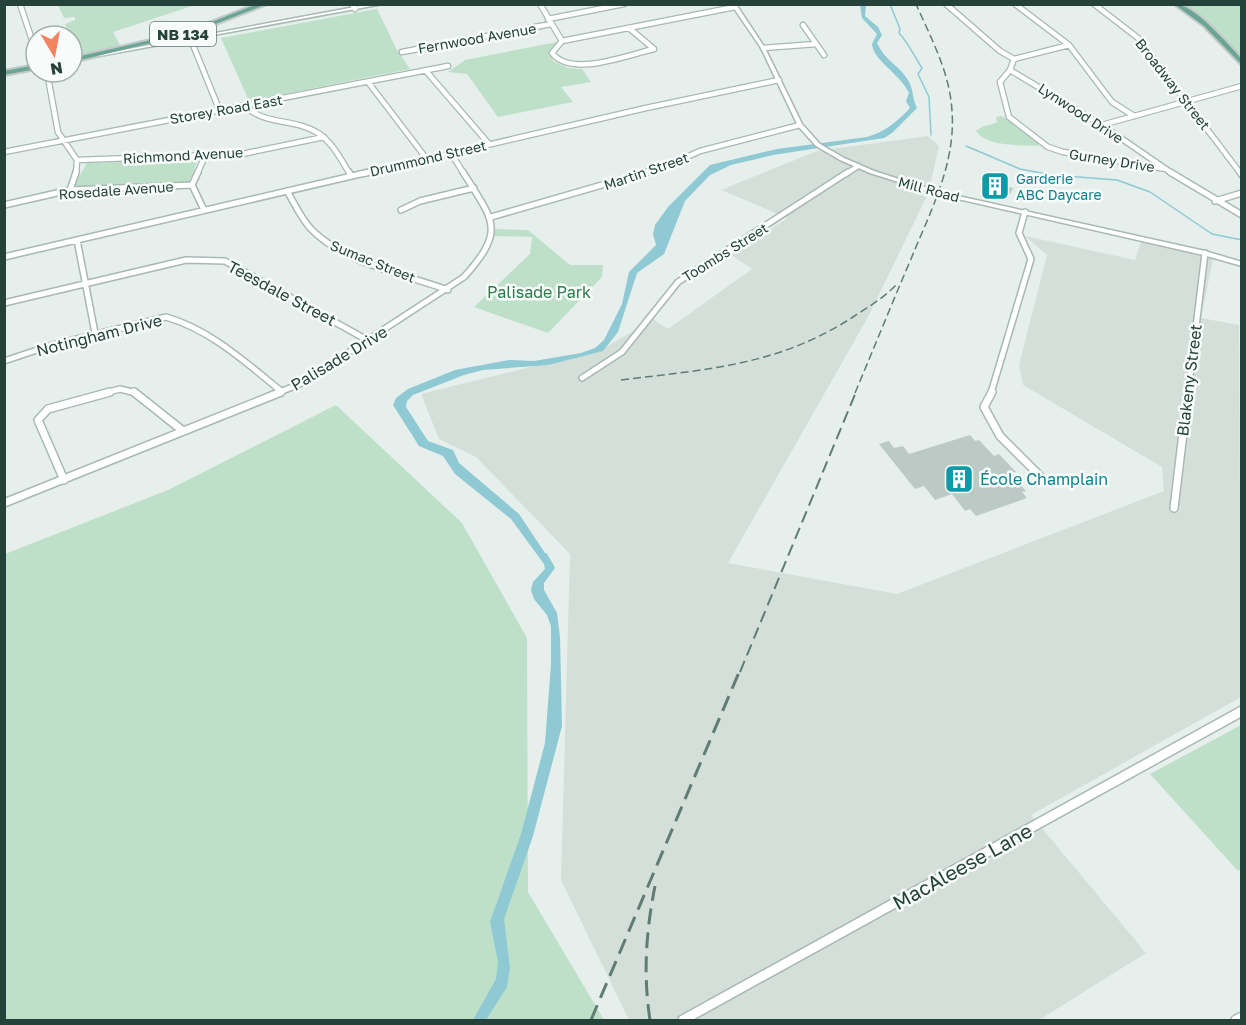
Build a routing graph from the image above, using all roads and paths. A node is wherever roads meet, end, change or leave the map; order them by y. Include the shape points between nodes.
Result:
1 (20, 4) edge
2 (264, 4) edge
3 (381, 4) edge
4 (540, 4) edge
5 (624, 4) edge
6 (946, 4) edge
7 (1015, 4) edge
8 (1094, 4) edge
9 (1177, 4) edge
10 (734, 5) edge
11 (353, 7) edge
12 (548, 19) junction
13 (27, 24) edge
14 (551, 24) junction
15 (803, 25) dead end
16 (629, 28) junction
17 (188, 33) junction
18 (191, 40) junction
19 (562, 41) junction
20 (816, 44) junction
21 (1069, 45) junction
22 (763, 48) junction
23 (402, 52) dead end
24 (99, 55) junction
25 (824, 55) dead end
26 (84, 58) edge
27 (1014, 59) junction
28 (1242, 63) edge
29 (448, 66) dead end
30 (24, 69) edge
31 (1010, 70) junction
32 (426, 71) junction
33 (4, 73) edge
34 (779, 80) junction
35 (368, 82) junction
36 (49, 84) edge
37 (1242, 86) edge
38 (1188, 101) junction
39 (245, 106) junction
40 (219, 108) junction
41 (1134, 116) junction
42 (800, 125) junction
43 (1102, 125) junction
44 (324, 137) junction
45 (65, 140) junction
46 (489, 144) junction
47 (4, 152) edge
48 (451, 153) junction
49 (205, 156) junction
50 (426, 158) junction
51 (77, 160) junction
52 (858, 166) junction
53 (1166, 169) junction
54 (1242, 175) edge
55 (351, 176) junction
56 (192, 185) junction
57 (474, 188) junction
58 (70, 190) junction
59 (287, 191) junction
60 (1242, 193) edge
61 (1215, 201) junction
62 (4, 205) edge
63 (204, 210) junction
64 (401, 210) dead end
65 (1025, 212) junction
66 (1242, 216) edge
67 (491, 217) junction
68 (77, 240) junction
69 (1205, 253) junction
70 (4, 257) edge
71 (1242, 264) edge
72 (85, 284) junction
73 (448, 290) junction
74 (4, 303) edge
75 (95, 333) junction
76 (369, 341) junction
77 (4, 361) edge
78 (582, 378) dead end
79 (281, 391) junction
80 (183, 431) junction
81 (1042, 478) dead end
82 (64, 480) junction
83 (4, 503) edge
84 (1174, 508) dead end
85 (1242, 711) edge
86 (1242, 1017) edge
87 (683, 1020) edge
88 (1236, 1020) edge

1 - 13 street
2 - 17 main road, NB 134
3 - 11 street
4 - 12 street
5 - 12 street
6 - 27 street
7 - 21 street
8 - 38 street, Broadway Street via 1138,38
9 - 28 main road via 1206,25
10 - 16 street
10 - 22 street, Mill Road
11 - 18 street
12 - 14 street
14 - 19 street
14 - 23 street, Fernwood Avenue
15 - 20 street
16 - 19 street
16 - 19 street via 654,49 582,66 562,63 552,53
17 - 18 street
17 - 24 main road, NB 134
18 - 24 street
18 - 40 street
20 - 22 street
20 - 25 street
21 - 27 street
21 - 41 street via 1112,102
22 - 34 street, Mill Road
24 - 26 main road, NB 134
27 - 31 street, Gurney Drive
29 - 32 street, Storey Road East
30 - 33 main road
31 - 43 street, Lynwood Drive
31 - 53 street, Gurney Drive via 1000,82 1007,115 1048,147
32 - 35 street, Storey Road East
32 - 46 street
34 - 42 street, Mill Road
34 - 46 street, Drummond Street
35 - 39 street, Storey Road East
35 - 50 street
36 - 45 street via 58,132
37 - 38 street
38 - 41 street
38 - 54 street, Broadway Street
39 - 40 street, Storey Road East
39 - 44 street via 254,115 309,127
40 - 45 street, Storey Road East
41 - 43 street
42 - 52 street, Mill Road via 829,152
42 - 67 street, Martin Street via 700,151 666,167
43 - 53 street, Lynwood Drive
44 - 49 street, Richmond Avenue via 242,154
44 - 55 street
45 - 47 street, Storey Road East
45 - 51 street
46 - 48 street, Drummond Street
48 - 50 street, Drummond Street
48 - 57 street
49 - 51 street, Richmond Avenue
49 - 56 street
50 - 55 street, Drummond Street
51 - 58 street
52 - 65 street, Mill Road via 931,191
52 - 78 street, Toombs Street via 678,282 622,352
53 - 61 street, Lynwood Drive
55 - 59 street, Drummond Street
56 - 58 street, Rosedale Avenue
56 - 63 street
57 - 64 street via 420,201
57 - 67 street
58 - 62 street, Rosedale Avenue
59 - 63 street, Drummond Street
59 - 73 street, Sumac Street via 311,229 324,241
60 - 61 street
61 - 66 street, Lynwood Drive
63 - 68 street, Drummond Street
65 - 69 street, Mill Road
65 - 81 street via 1019,233 1031,259 994,388 984,407 1000,436
67 - 73 street, Palisade Drive via 492,233 483,255
68 - 70 street, Drummond Street
68 - 72 street
69 - 71 street, Mill Road
69 - 84 street, Blakeny Street
72 - 74 street, Teesdale Street
72 - 75 street
72 - 76 street, Teesdale Street via 186,260 225,261
73 - 76 street, Palisade Drive
75 - 77 street, Notingham Drive
75 - 79 street, Notingham Drive via 166,317 181,320 238,355
76 - 79 street, Palisade Drive via 300,384
79 - 80 street, Palisade Drive
80 - 82 street, Palisade Drive
80 - 82 street via 133,391 120,389 48,409 38,420
82 - 83 street, Palisade Drive
85 - 87 street, MacAleese Lane
86 - 88 street

